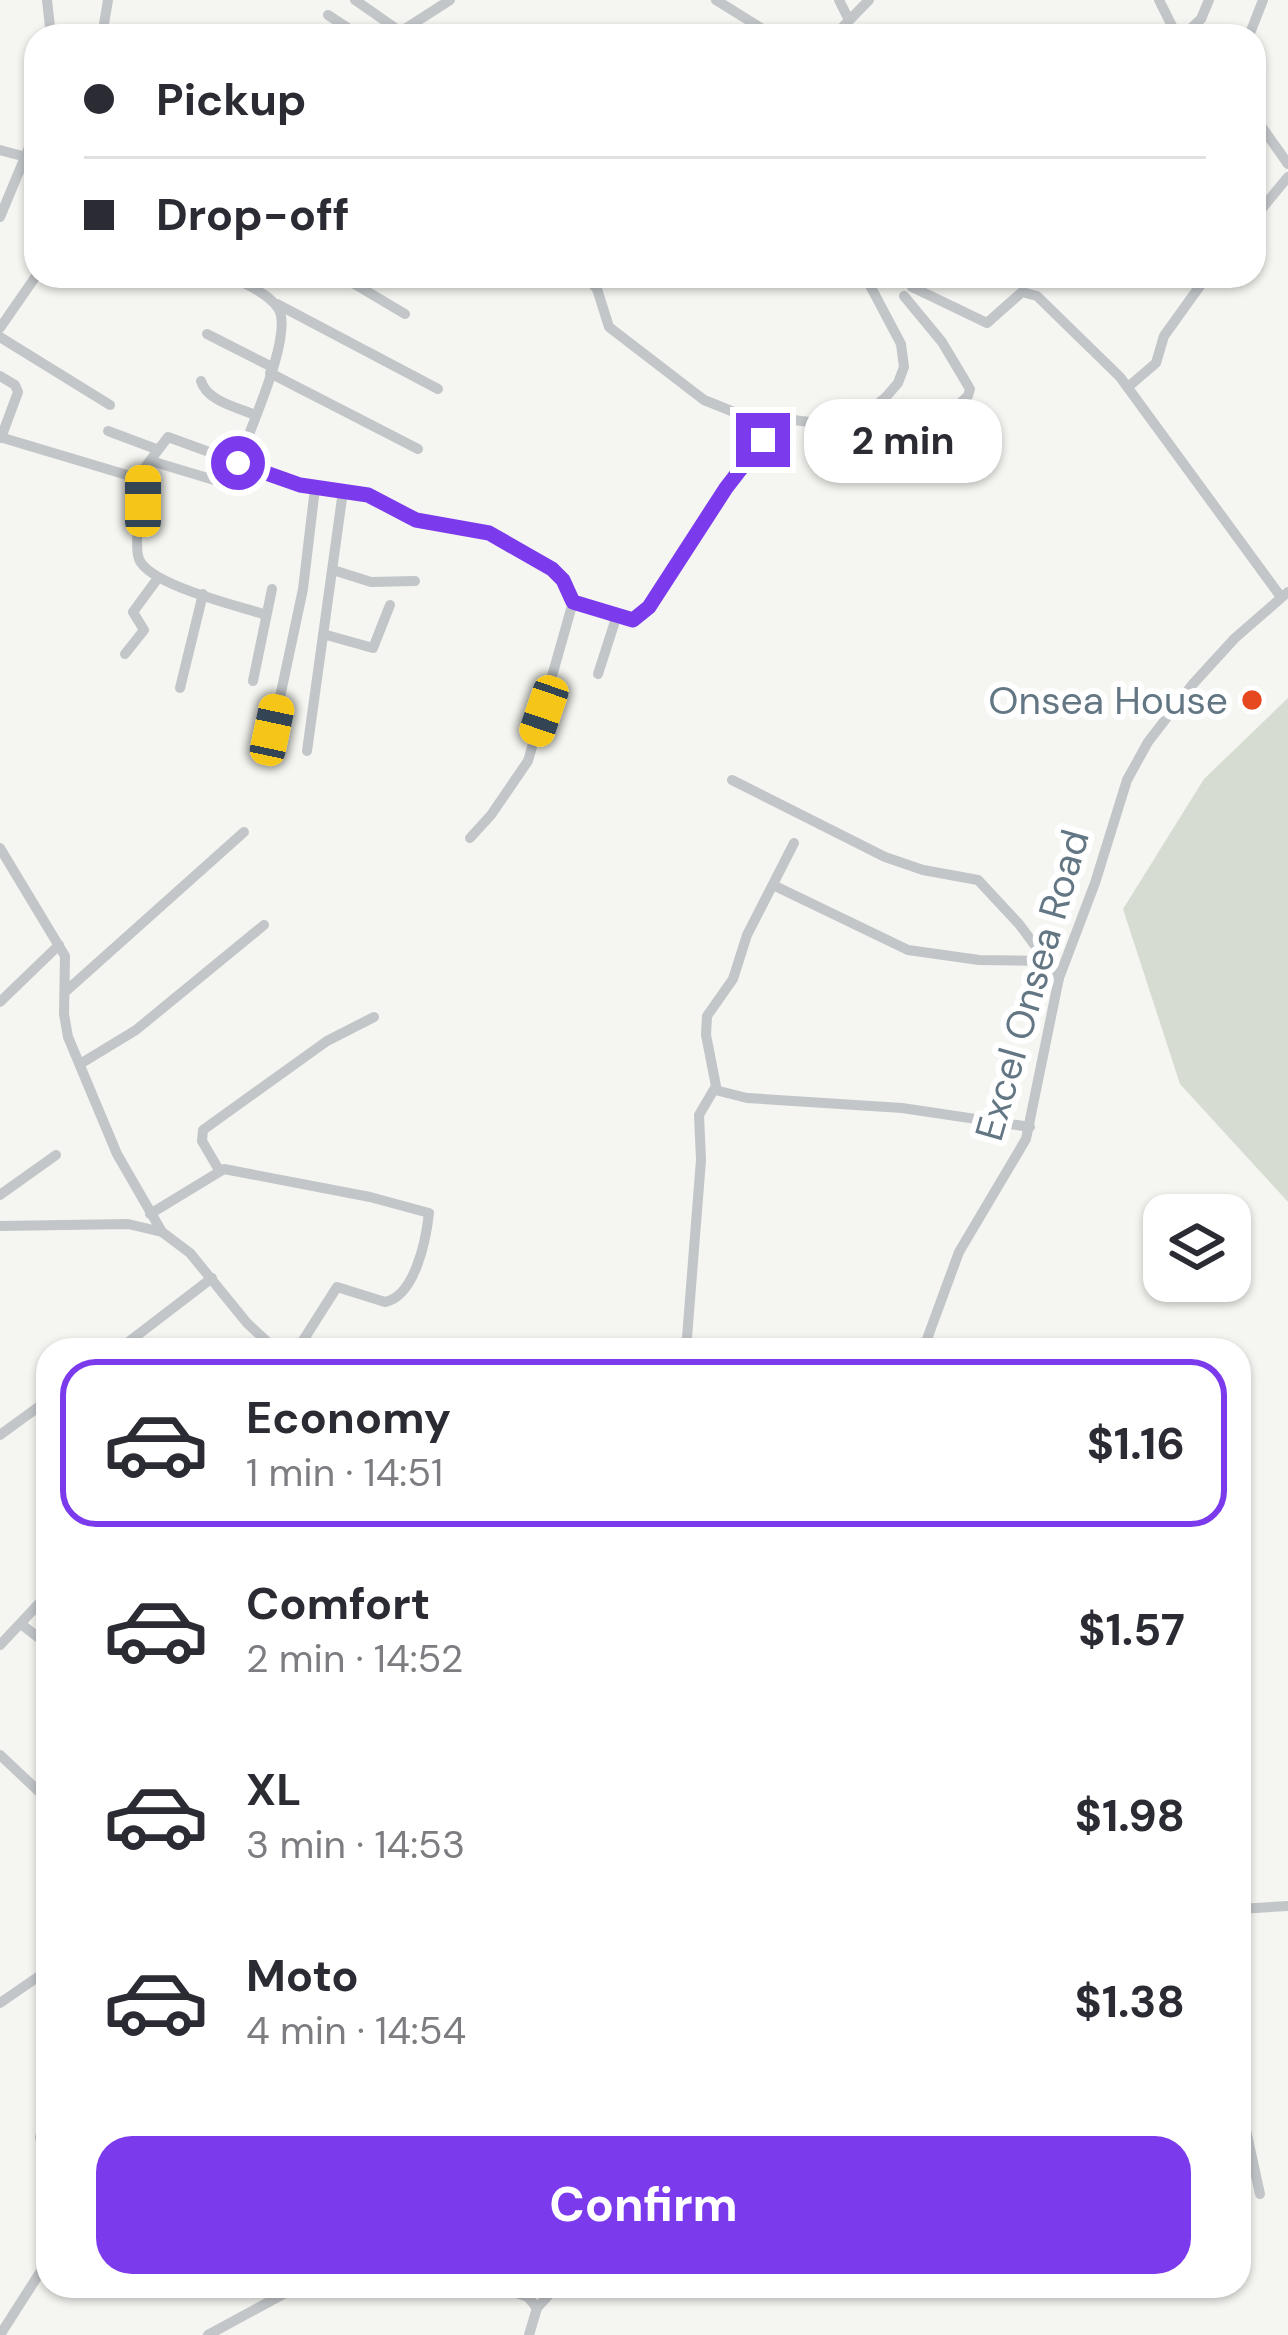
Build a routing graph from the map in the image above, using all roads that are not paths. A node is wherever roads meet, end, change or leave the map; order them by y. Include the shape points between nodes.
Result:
1 (355, 0) edge
2 (450, 0) edge
3 (716, 0) edge
4 (839, 0) edge
5 (868, 0) edge
6 (328, 15) dead end
7 (849, 20) junction
8 (342, 24) edge
9 (387, 24) edge
10 (415, 24) edge
11 (755, 24) edge
12 (845, 24) edge
13 (1266, 133) edge
14 (24, 163) edge
15 (1288, 164) edge
16 (1288, 177) edge
17 (1266, 204) edge
18 (0, 218) edge
19 (28, 288) edge
20 (252, 288) edge
21 (361, 288) edge
22 (596, 288) edge
23 (872, 288) edge
24 (908, 288) edge
25 (911, 288) edge
26 (914, 288) edge
27 (1198, 288) edge
28 (274, 303) junction
29 (404, 314) dead end
30 (887, 314) junction
31 (0, 333) edge
32 (207, 334) dead end
33 (271, 370) junction
34 (0, 376) edge
35 (201, 381) dead end
36 (1128, 387) junction
37 (438, 389) dead end
38 (110, 405) dead end
39 (255, 415) junction
40 (779, 418) junction
41 (108, 431) dead end
42 (1, 438) edge
43 (917, 442) dead end
44 (418, 449) dead end
45 (154, 455) junction
46 (238, 463) junction
47 (143, 474) junction
48 (315, 488) junction
49 (244, 489) dead end
50 (343, 491) junction
51 (332, 570) junction
52 (158, 578) junction
53 (415, 581) dead end
54 (272, 589) dead end
55 (203, 594) junction
56 (1285, 595) edge
57 (573, 602) junction
58 (390, 605) dead end
59 (266, 615) junction
60 (617, 615) junction
61 (323, 634) junction
62 (125, 654) dead end
63 (598, 674) dead end
64 (253, 680) dead end
65 (180, 688) dead end
66 (272, 730) dead end
67 (307, 751) dead end
68 (732, 779) dead end
69 (244, 832) dead end
70 (470, 838) dead end
71 (794, 843) dead end
72 (0, 848) edge
73 (773, 885) junction
74 (264, 925) dead end
75 (59, 945) junction
76 (1043, 961) junction
77 (1059, 978) junction
78 (65, 992) junction
79 (0, 1002) edge
80 (374, 1017) dead end
81 (80, 1064) junction
82 (715, 1090) junction
83 (1030, 1127) junction
84 (56, 1155) dead end
85 (219, 1170) junction
86 (0, 1196) edge
87 (150, 1214) junction
88 (0, 1226) edge
89 (162, 1232) junction
90 (212, 1278) junction
91 (134, 1338) edge
92 (263, 1338) edge
93 (305, 1338) edge
94 (687, 1338) edge
95 (927, 1338) edge
96 (36, 1409) edge
97 (0, 1435) edge
98 (36, 1607) edge
99 (21, 1624) junction
100 (36, 1636) edge
101 (0, 1645) edge
102 (0, 1755) edge
103 (36, 1789) edge
104 (1288, 1906) edge
105 (1251, 1908) edge
106 (36, 1978) edge
107 (0, 2003) edge
108 (1251, 2153) edge
109 (1260, 2194) dead end
110 (36, 2279) edge
111 (276, 2298) edge
112 (529, 2298) edge
113 (546, 2298) edge
114 (537, 2308) junction
115 (0, 2335) edge
116 (208, 2335) edge
117 (529, 2335) edge

1 - 9 street
2 - 10 street
3 - 11 street
4 - 7 street
5 - 7 street
6 - 8 street
7 - 12 street
13 - 15 street
14 - 18 street
16 - 17 street
19 - 31 street
20 - 28 street
21 - 29 street
22 - 40 street via 609,327 692,391 718,407
23 - 30 street
24 - 30 street
25 - 43 street via 970,388
26 - 36 street via 987,323 1031,292
27 - 36 street via 1164,336 1156,363
28 - 33 street via 282,330
28 - 37 street
30 - 40 street via 904,367 885,398 838,426
31 - 38 street
32 - 33 street
33 - 39 street
33 - 44 street
34 - 42 street via 18,392
35 - 39 street via 212,397
36 - 56 street
39 - 46 street
40 - 60 street via 643,615
41 - 45 street
42 - 47 street via 132,478
45 - 46 street via 168,437
45 - 47 street
45 - 49 street
46 - 48 street
47 - 52 street via 137,554
48 - 50 street
48 - 66 street
50 - 51 street
50 - 57 street via 416,520 500,538 552,569
51 - 53 street via 370,582
51 - 61 street
52 - 55 street
52 - 62 street via 134,606 144,630
54 - 59 street
55 - 59 street
55 - 65 street
56 - 77 street, Excel Onsea Road via 1235,638 1148,742 1122,792
57 - 60 street
57 - 70 street via 528,761
58 - 61 street via 373,648
59 - 64 street
60 - 63 street
61 - 67 street
68 - 76 street via 885,856 978,880
69 - 78 street
71 - 73 street
72 - 75 street
73 - 76 street via 908,950
73 - 82 street via 733,979 707,1016
74 - 81 street via 136,1030
75 - 78 street via 68,965
75 - 79 street
76 - 77 street
77 - 83 street, Excel Onsea Road
78 - 81 street
80 - 85 street via 205,1128 201,1137
81 - 87 street
82 - 83 street
82 - 94 street via 699,1114
83 - 95 street, Excel Onsea Road via 959,1252
84 - 86 street
85 - 87 street
85 - 93 street via 429,1213 401,1295 385,1302 337,1288
87 - 89 street
88 - 89 street via 128,1224
89 - 90 street
90 - 91 street
90 - 92 street
96 - 97 street
98 - 99 street
99 - 100 street
99 - 101 street
102 - 103 street
104 - 105 street
106 - 107 street
108 - 109 street
110 - 115 street
111 - 116 street
112 - 114 street
113 - 114 street
114 - 117 street

